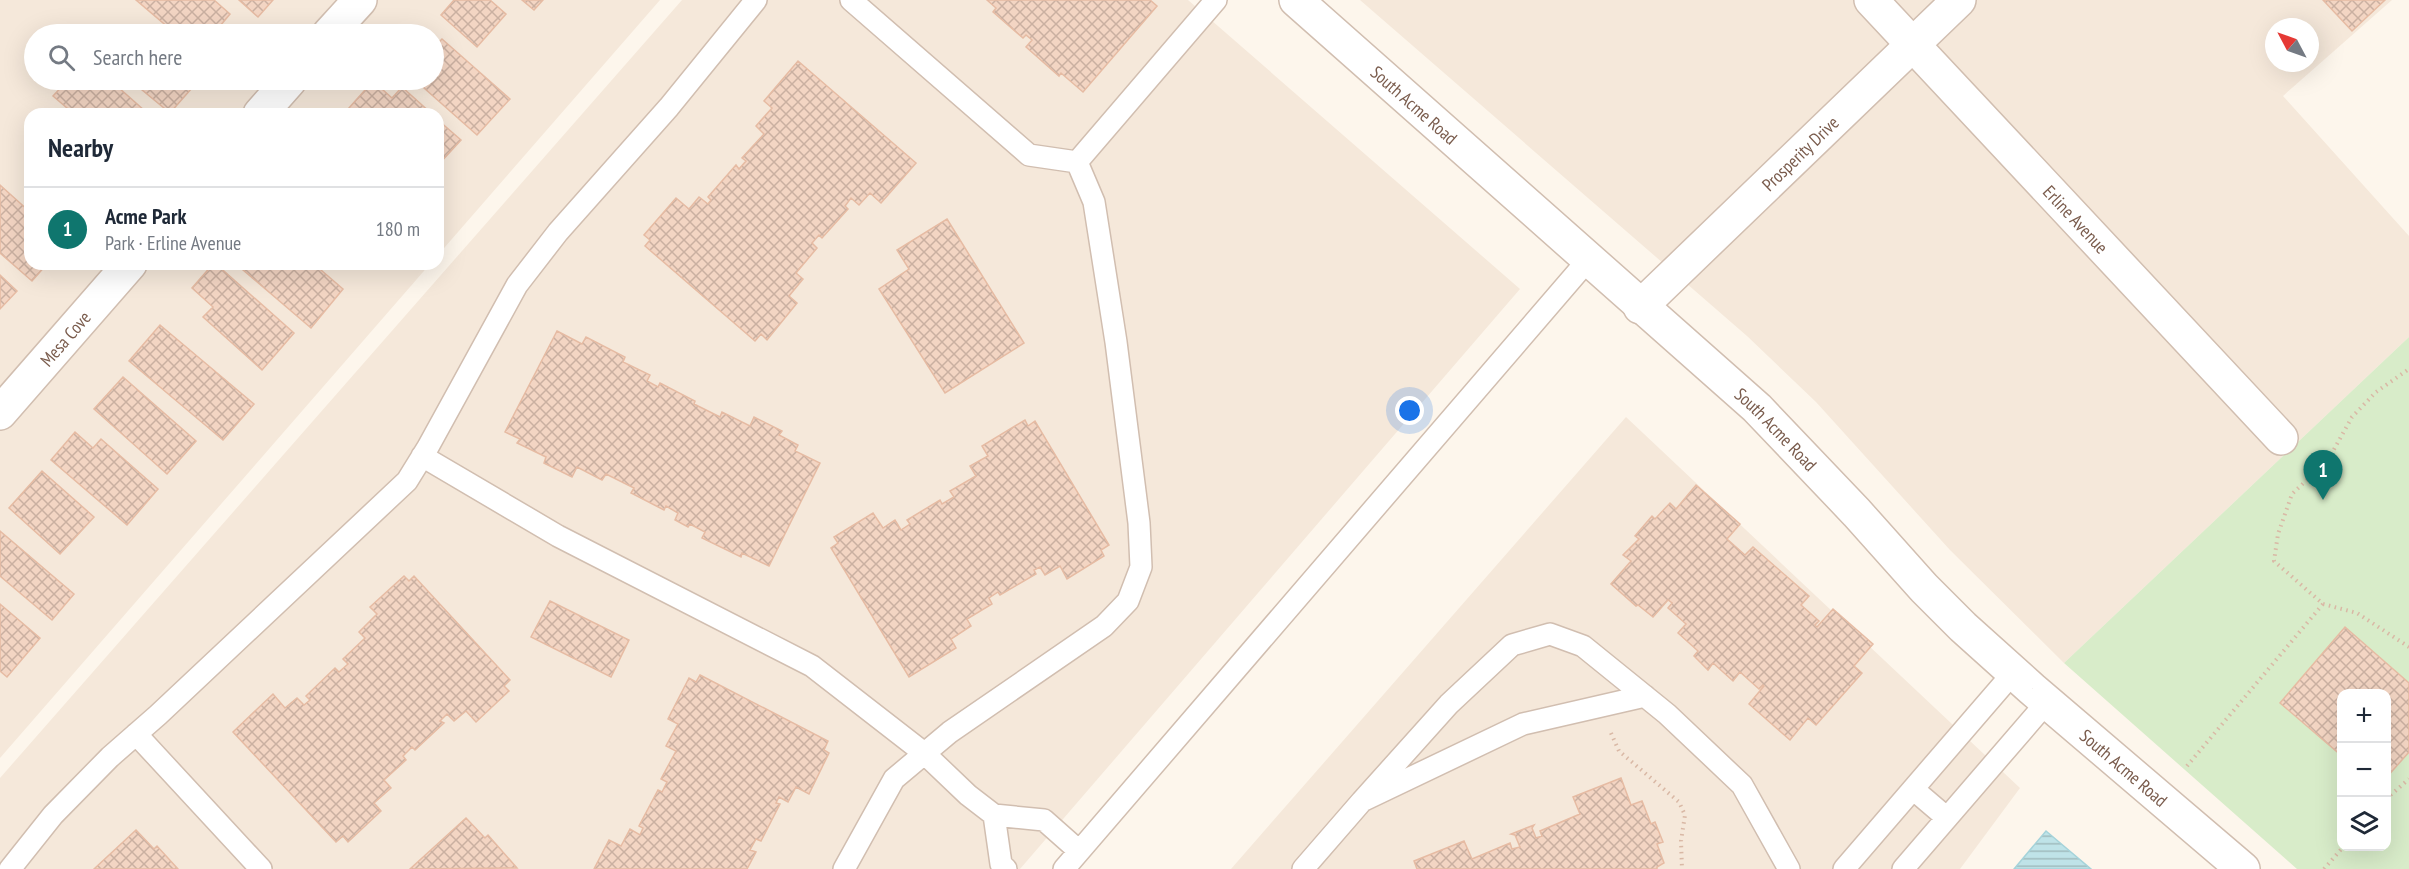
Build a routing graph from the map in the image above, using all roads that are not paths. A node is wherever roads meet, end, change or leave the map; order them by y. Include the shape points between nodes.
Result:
1 (360, 0) edge
2 (756, 0) edge
3 (851, 0) edge
4 (1216, 0) edge
5 (1296, 0) edge
6 (1870, 0) edge
7 (1959, 0) edge
8 (339, 24) edge
9 (1912, 44) junction
10 (281, 90) edge
11 (265, 108) edge
12 (1077, 162) junction
13 (1588, 260) junction
14 (125, 270) edge
15 (1640, 307) junction
16 (0, 413) edge
17 (2281, 438) dead end
18 (422, 456) junction
19 (2013, 673) junction
20 (1645, 696) junction
21 (2047, 702) junction
22 (136, 734) junction
23 (924, 753) junction
24 (1913, 789) junction
25 (1362, 801) junction
26 (994, 815) junction
27 (1947, 818) junction
28 (1079, 852) junction
29 (10, 869) edge
30 (261, 869) edge
31 (844, 869) edge
32 (1006, 869) edge
33 (1064, 869) edge
34 (1303, 869) edge
35 (1789, 869) edge
36 (1844, 869) edge
37 (1903, 869) edge
38 (2243, 869) edge

1 - 8 street
2 - 18 lane via 517,285
3 - 12 lane via 1029,155
4 - 12 lane
5 - 13 street, South Acme Road
6 - 9 street, Erline Avenue
7 - 9 street, Prosperity Drive
9 - 15 street, Prosperity Drive
9 - 17 street, Erline Avenue
10 - 11 street
12 - 23 lane via 1094,202 1119,365 1141,567 1128,601 1104,626
13 - 15 street, South Acme Road
13 - 28 lane
14 - 16 street, Mesa Cove
15 - 19 street, South Acme Road via 1757,408 1924,588
18 - 22 lane via 407,481
18 - 23 lane via 558,536 812,666
19 - 21 street, South Acme Road
19 - 24 lane
20 - 25 lane via 1523,724
20 - 25 lane via 1583,646 1550,634 1512,645 1449,704
20 - 35 lane via 1742,785
21 - 27 lane
21 - 38 street, South Acme Road
22 - 29 lane via 53,815
22 - 30 lane
23 - 26 lane
23 - 31 lane via 894,779
24 - 27 lane
24 - 36 lane
25 - 34 lane
26 - 28 lane via 1044,820
26 - 32 lane via 1001,864
27 - 37 lane
28 - 33 lane

